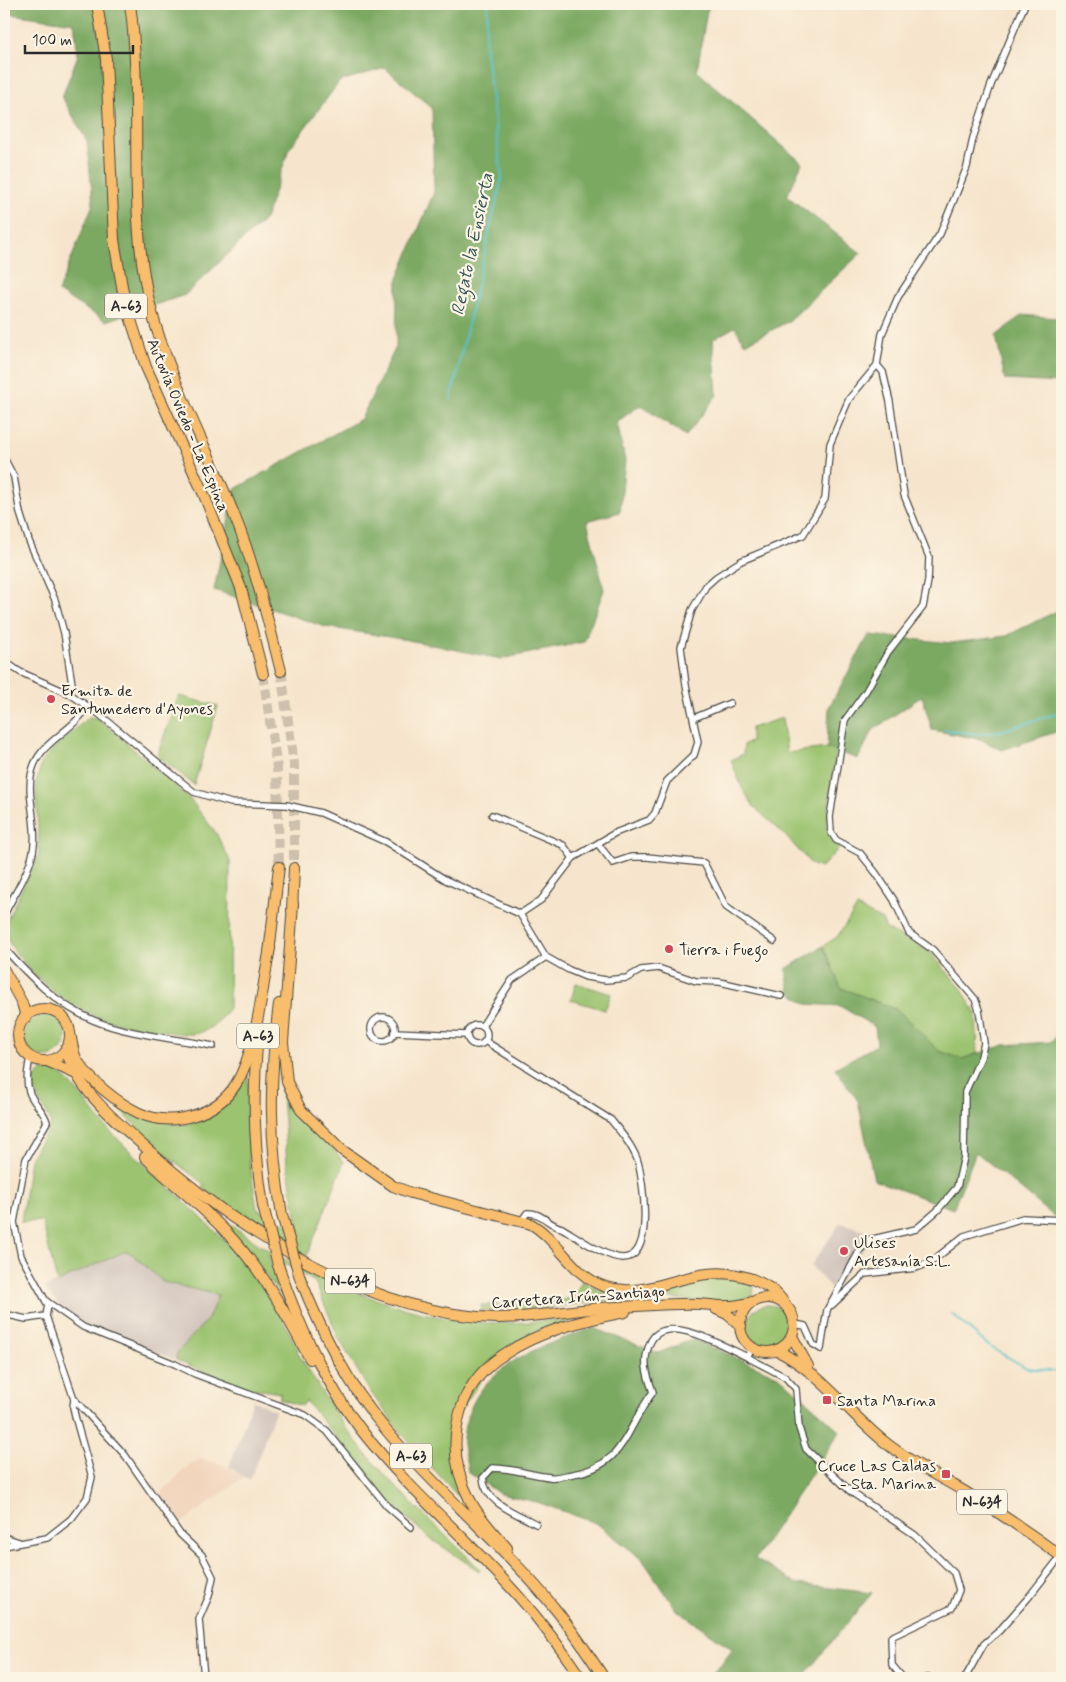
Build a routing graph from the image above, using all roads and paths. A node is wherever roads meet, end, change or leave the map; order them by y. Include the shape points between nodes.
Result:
1 (97, 4) edge
2 (130, 4) edge
3 (1025, 4) edge
4 (877, 365) junction
5 (4, 458) edge
6 (4, 661) edge
7 (281, 671) tunnel mouth
8 (263, 674) tunnel mouth
9 (70, 694) junction
10 (730, 703) dead end
11 (88, 707) junction
12 (694, 718) junction
13 (492, 815) dead end
14 (598, 844) junction
15 (573, 858) junction
16 (279, 867) tunnel mouth
17 (294, 868) tunnel mouth
18 (293, 904) junction
19 (520, 914) junction
20 (4, 915) edge
21 (774, 941) dead end
22 (4, 948) edge
23 (270, 948) junction
24 (546, 957) junction
25 (4, 970) edge
26 (15, 989) junction
27 (782, 996) dead end
28 (40, 1009) junction
29 (26, 1016) junction
30 (482, 1026) junction
31 (394, 1032) junction
32 (70, 1033) junction
33 (466, 1035) junction
34 (485, 1041) junction
35 (213, 1046) dead end
36 (66, 1048) junction
37 (30, 1057) junction
38 (48, 1061) junction
39 (74, 1073) junction
40 (104, 1107) junction
41 (522, 1220) junction
42 (1062, 1220) edge
43 (753, 1280) junction
44 (46, 1301) junction
45 (755, 1301) junction
46 (785, 1304) junction
47 (647, 1306) junction
48 (711, 1306) junction
49 (827, 1310) junction
50 (4, 1314) edge
51 (46, 1316) junction
52 (795, 1324) junction
53 (741, 1326) junction
54 (792, 1336) junction
55 (776, 1350) junction
56 (750, 1353) junction
57 (812, 1372) junction
58 (74, 1399) junction
59 (416, 1491) junction
60 (536, 1524) dead end
61 (411, 1527) dead end
62 (4, 1536) edge
63 (19, 1542) junction
64 (4, 1546) edge
65 (1062, 1556) edge
66 (555, 1610) junction
67 (204, 1678) edge
68 (581, 1678) edge
69 (604, 1678) edge
70 (902, 1678) edge
71 (926, 1678) edge
72 (939, 1678) edge
73 (965, 1678) edge

1 - 8 highway, Autovía Oviedo - La Espina / A-63 via 107,78 114,230 124,298 146,367 241,588
2 - 7 highway, Autovía Oviedo - La Espina / A-63 via 137,87 136,203 143,272 150,304 177,384 245,543
3 - 4 street via 991,85 967,167 940,234 898,297 882,334
4 - 12 street via 849,398 830,444 825,499 803,535 741,561 716,577 706,586 692,610 681,646
4 - 49 street via 883,372 890,402 904,495 929,557 928,581 923,607 888,652 845,720 830,816 831,832 836,840 860,852 894,900 909,933 933,950 975,999 984,1043 978,1066 965,1092 964,1157 957,1187 916,1229 869,1240 860,1250
5 - 9 street via 14,477 20,513 55,600 64,632 72,684
6 - 9 street via 20,672
9 - 11 street
10 - 12 street
11 - 19 street via 194,792 231,803 287,805 321,813 386,842 446,880
11 - 20 street via 42,750 33,768 34,847 31,860
12 - 14 street via 698,742 694,755 667,781 655,813 649,820 615,833
13 - 15 street via 563,845
14 - 15 street
14 - 21 street via 613,863 631,857 704,863 726,907
15 - 19 street via 541,900
16 - 23 highway, A-63
17 - 18 highway, A-63
18 - 41 highway via 283,1042 287,1082 301,1110 342,1150 402,1190
18 - 66 highway, A-63, bridge via 270,1100 282,1215 300,1278 337,1358 366,1403 411,1456
19 - 24 street
22 - 35 street via 40,986 93,1020
23 - 32 highway via 252,1039 241,1075 222,1100 199,1114 176,1119 140,1113 96,1082 77,1060
23 - 59 highway, A-63, bridge via 258,1036 255,1151 263,1206 278,1265 325,1374 362,1430
24 - 27 street via 586,977 626,978 641,970 658,968 696,981 720,982
24 - 30 street via 512,980
25 - 26 highway
26 - 28 highway
26 - 29 highway
28 - 29 highway
28 - 32 highway via 61,1016
29 - 37 highway via 20,1026 18,1040
30 - 33 street via 470,1027
30 - 34 street via 486,1032
31 - 31 street via 392,1021 384,1017 375,1020 370,1028 372,1036 380,1041 390,1040
31 - 33 street
32 - 36 highway
33 - 34 street via 474,1045
34 - 41 street via 611,1120 637,1160 643,1186 641,1246 625,1258 614,1256 554,1226 535,1212 526,1213
36 - 38 highway
36 - 39 highway, Carretera Irún-Santiago / N-634
37 - 38 highway, N-634
37 - 44 street via 27,1080 30,1094 48,1122 26,1159 14,1222 21,1256
38 - 39 highway, Carretera Irún-Santiago / N-634
39 - 40 highway, Carretera Irún-Santiago / N-634
40 - 47 highway, Carretera Irún-Santiago / N-634 via 173,1173 247,1228 304,1261 382,1294 436,1310 498,1318
40 - 59 highway via 123,1135 226,1232 251,1261 338,1405 391,1470
41 - 43 highway via 539,1228 584,1275 606,1287 634,1290 717,1272 738,1274
42 - 49 street via 1023,1218 964,1236 930,1262 916,1268 865,1274
43 - 45 highway
43 - 46 highway via 766,1284
44 - 51 street
44 - 61 street via 83,1327 305,1415 327,1431 387,1506
45 - 46 highway, N-634 via 767,1297
45 - 48 highway, Carretera Irún-Santiago / N-634 via 733,1308
45 - 53 highway via 746,1309
46 - 52 highway
47 - 48 highway, Carretera Irún-Santiago / N-634
47 - 66 highway via 565,1326 504,1354 475,1381 460,1410 455,1430 457,1466 470,1501 480,1517 539,1584
48 - 53 highway, Carretera Irún-Santiago / N-634
49 - 52 street via 821,1349 814,1344 805,1326
50 - 51 street via 26,1320
51 - 58 street
52 - 54 highway
53 - 56 highway, N-634
54 - 55 highway via 786,1345
54 - 57 highway, N-634
55 - 56 highway, N-634
55 - 57 highway, N-634
56 - 60 street via 686,1330 668,1328 653,1336 645,1365 653,1392 640,1409 630,1434 613,1456 591,1471 551,1477 492,1468 483,1478 484,1489 490,1496
56 - 70 street via 785,1377 796,1389 799,1428 806,1450 851,1492 915,1535 954,1573 958,1583 956,1604 891,1637 892,1665
57 - 65 highway, N-634 via 885,1443 913,1463 990,1507
58 - 63 street via 73,1407 92,1477 87,1498 48,1538
58 - 67 street via 125,1455 180,1534 202,1555 213,1577 199,1619
59 - 68 highway, A-63 via 511,1588
62 - 63 street
63 - 64 street
65 - 73 street via 999,1631 984,1644
66 - 69 highway, A-63
71 - 72 street

